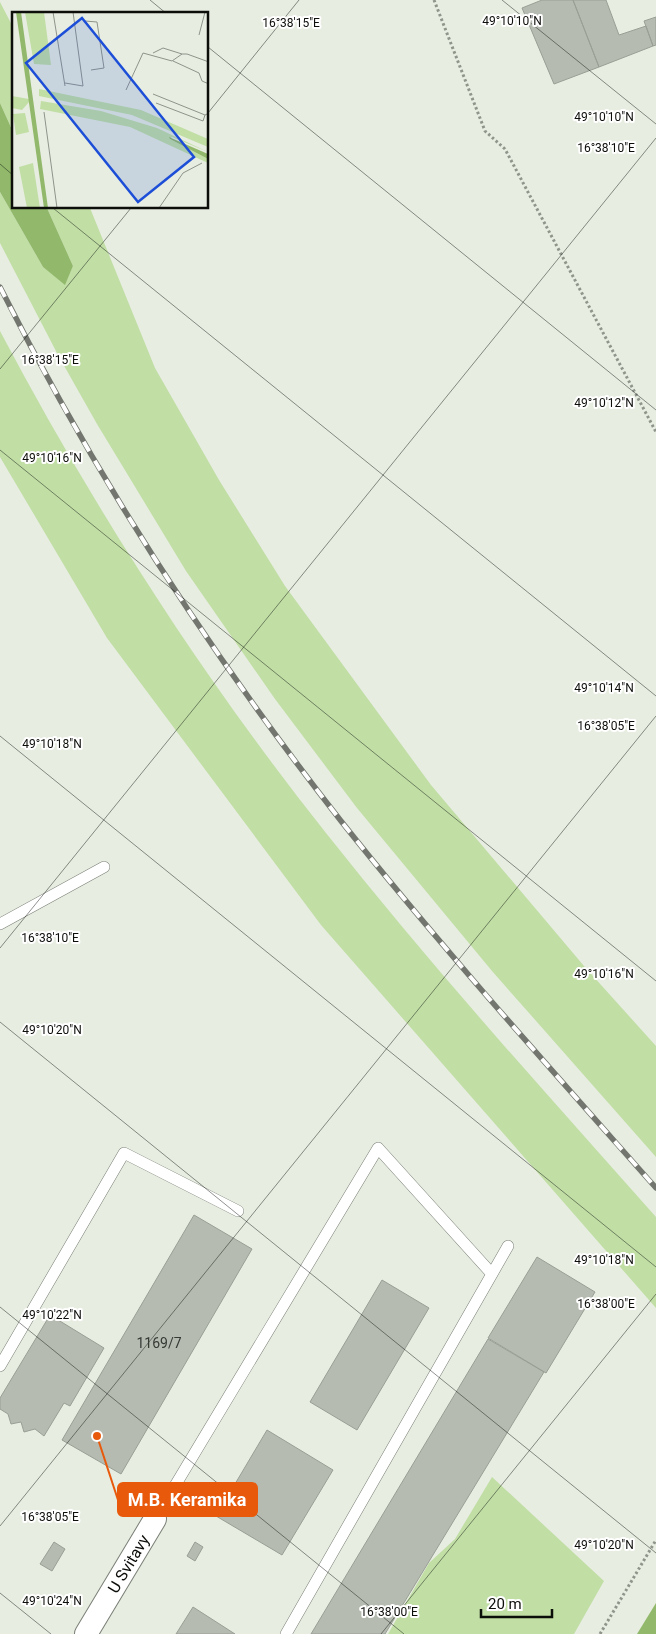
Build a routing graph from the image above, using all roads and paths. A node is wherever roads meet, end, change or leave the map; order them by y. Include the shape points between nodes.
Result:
1 (434, 0) edge
2 (656, 432) edge
3 (104, 867) dead end
4 (0, 924) edge
5 (238, 1211) dead end
6 (508, 1246) dead end
7 (492, 1274) junction
8 (0, 1366) edge
9 (155, 1519) joint
10 (656, 1540) edge
11 (86, 1634) edge
12 (286, 1634) edge
13 (600, 1634) edge

1 - 2 path via 485,131 505,149
3 - 4 lane
5 - 8 lane via 124,1153
6 - 7 lane
7 - 9 lane via 378,1148
7 - 12 lane
9 - 11 street, U Svitavy
10 - 13 path

